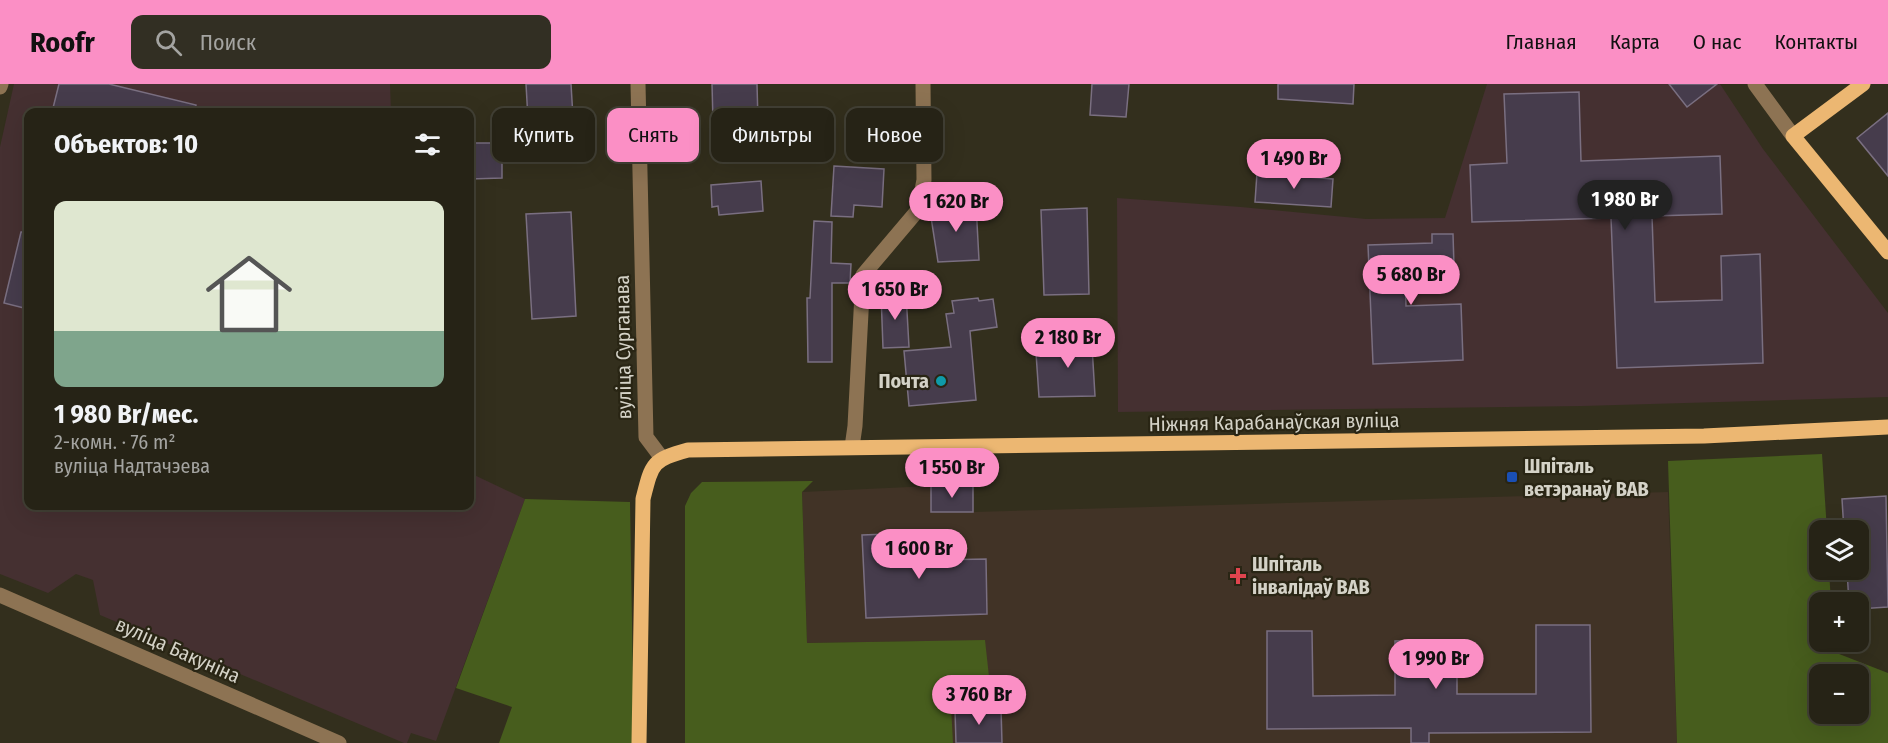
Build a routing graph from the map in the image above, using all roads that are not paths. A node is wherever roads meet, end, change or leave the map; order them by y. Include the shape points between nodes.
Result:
1 (638, 84) edge
2 (923, 84) edge
3 (1755, 84) edge
4 (1863, 84) edge
5 (1793, 136) junction
6 (1888, 252) edge
7 (1888, 427) edge
8 (852, 447) junction
9 (661, 457) junction
10 (0, 596) edge
11 (339, 743) edge
12 (639, 743) edge

1 - 9 street, вуліца Сурганава via 646,437
2 - 8 street via 924,180 918,210 863,275
3 - 5 street
4 - 5 main road
5 - 6 main road
7 - 8 main road, Ніжняя Карабанаўская вуліца via 1681,436
8 - 9 main road, Ніжняя Карабанаўская вуліца via 688,450
9 - 12 main road via 649,475 643,499
10 - 11 street, вуліца Бакуніна

